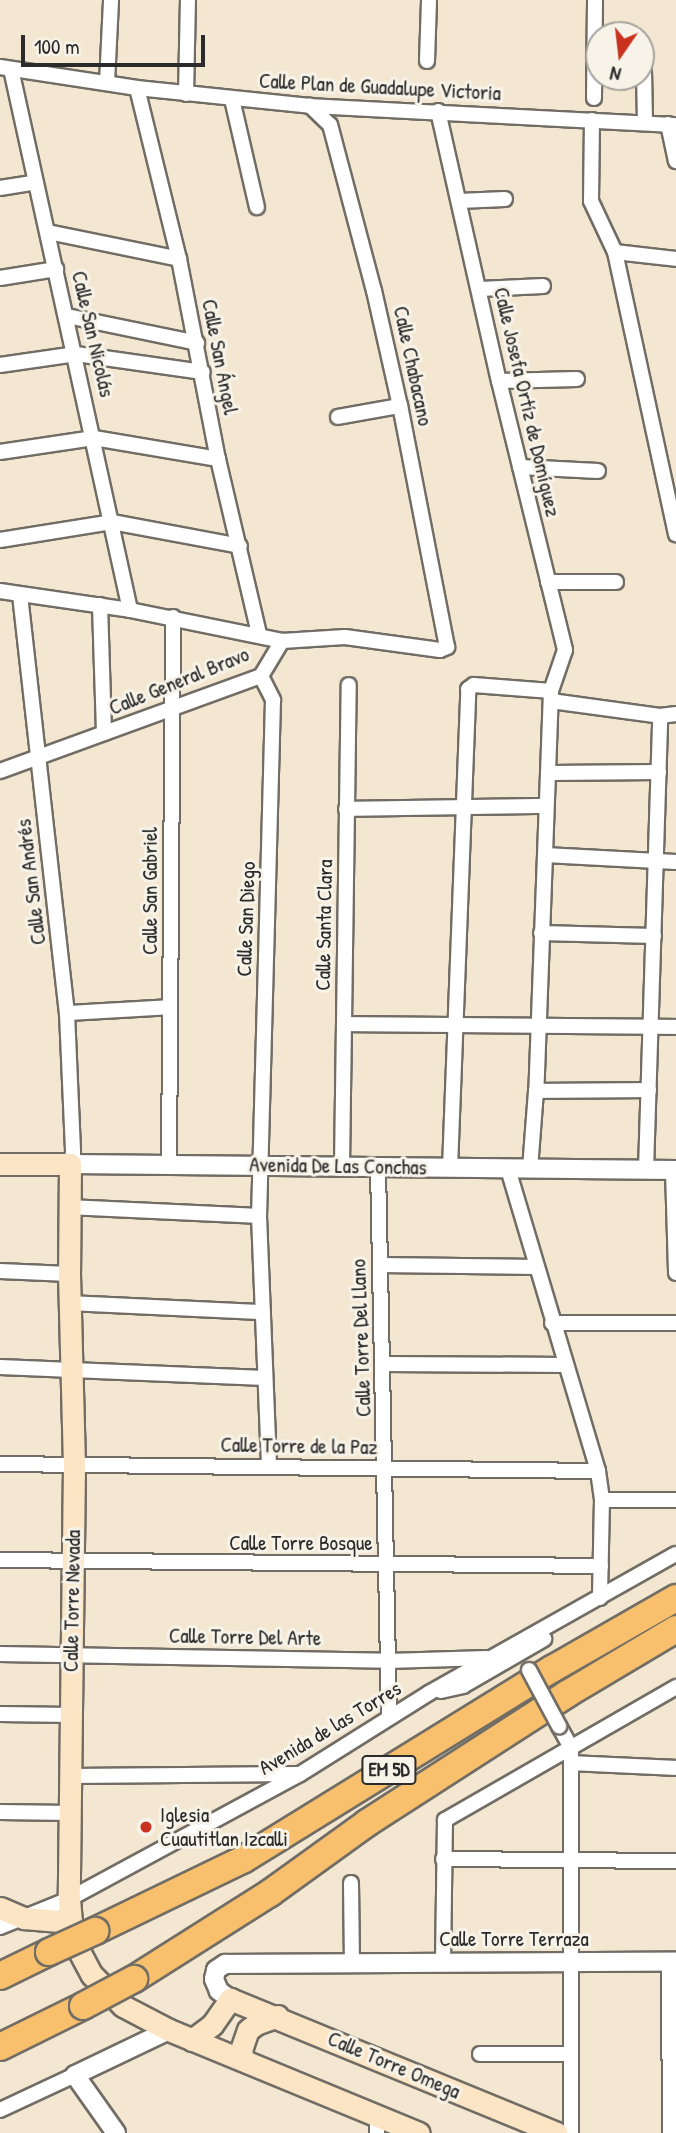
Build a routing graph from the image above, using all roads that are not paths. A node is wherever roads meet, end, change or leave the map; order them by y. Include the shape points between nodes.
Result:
1 (111, 0) edge
2 (188, 0) edge
3 (429, 0) edge
4 (595, 0) edge
5 (427, 61) dead end
6 (5, 68) edge
7 (107, 83) junction
8 (137, 88) junction
9 (644, 91) edge
10 (186, 94) junction
11 (594, 98) dead end
12 (232, 99) junction
13 (310, 106) junction
14 (439, 111) junction
15 (592, 120) junction
16 (645, 123) junction
17 (672, 125) edge
18 (676, 161) edge
19 (36, 182) junction
20 (0, 188) edge
21 (505, 199) dead end
22 (459, 201) junction
23 (257, 207) dead end
24 (48, 232) junction
25 (615, 252) junction
26 (179, 259) junction
27 (676, 259) edge
28 (57, 269) junction
29 (0, 278) edge
30 (543, 286) dead end
31 (480, 289) junction
32 (67, 316) junction
33 (197, 343) junction
34 (76, 354) junction
35 (0, 365) edge
36 (203, 372) junction
37 (578, 379) dead end
38 (499, 381) junction
39 (400, 406) junction
40 (338, 416) dead end
41 (94, 438) junction
42 (0, 452) edge
43 (218, 459) junction
44 (520, 467) junction
45 (597, 471) dead end
46 (112, 522) junction
47 (676, 534) edge
48 (0, 540) edge
49 (240, 546) junction
50 (548, 582) junction
51 (616, 582) dead end
52 (0, 592) edge
53 (20, 595) junction
54 (100, 605) junction
55 (130, 610) junction
56 (173, 617) junction
57 (259, 634) junction
58 (282, 641) junction
59 (261, 676) junction
60 (349, 685) dead end
61 (551, 696) junction
62 (173, 706) junction
63 (676, 714) edge
64 (660, 723) junction
65 (104, 733) junction
66 (38, 759) junction
67 (0, 771) edge
68 (659, 772) junction
69 (550, 773) junction
70 (546, 806) junction
71 (464, 808) junction
72 (346, 809) junction
73 (545, 855) junction
74 (656, 862) junction
75 (676, 862) edge
76 (541, 933) junction
77 (654, 936) junction
78 (170, 1007) junction
79 (67, 1013) junction
80 (344, 1024) junction
81 (457, 1024) junction
82 (538, 1025) junction
83 (651, 1027) junction
84 (676, 1027) edge
85 (649, 1090) junction
86 (536, 1091) junction
87 (0, 1164) edge
88 (70, 1164) junction
89 (169, 1164) junction
90 (260, 1165) junction
91 (342, 1166) junction
92 (378, 1167) junction
93 (450, 1168) junction
94 (508, 1169) junction
95 (530, 1169) junction
96 (646, 1170) junction
97 (674, 1170) edge
98 (69, 1207) junction
99 (260, 1216) junction
100 (380, 1265) junction
101 (535, 1267) junction
102 (0, 1271) edge
103 (676, 1273) edge
104 (69, 1274) junction
105 (71, 1303) junction
106 (263, 1312) junction
107 (552, 1323) junction
108 (676, 1323) edge
109 (384, 1364) junction
110 (566, 1365) junction
111 (0, 1367) edge
112 (73, 1370) junction
113 (265, 1378) junction
114 (0, 1464) edge
115 (74, 1466) junction
116 (269, 1466) junction
117 (386, 1468) junction
118 (598, 1471) junction
119 (602, 1500) junction
120 (676, 1500) edge
121 (676, 1554) edge
122 (0, 1560) edge
123 (74, 1563) junction
124 (387, 1564) junction
125 (601, 1566) junction
126 (676, 1598) edge
127 (596, 1600) junction
128 (676, 1629) edge
129 (519, 1653) junction
130 (0, 1654) edge
131 (72, 1656) junction
132 (489, 1658) junction
133 (388, 1661) junction
134 (676, 1687) edge
135 (429, 1693) junction
136 (0, 1714) edge
137 (71, 1715) junction
138 (389, 1717) junction
139 (571, 1756) junction
140 (676, 1768) edge
141 (300, 1774) junction
142 (71, 1776) junction
143 (0, 1812) edge
144 (70, 1813) junction
145 (570, 1858) junction
146 (443, 1859) junction
147 (676, 1861) edge
148 (351, 1882) dead end
149 (69, 1899) junction
150 (0, 1908) edge
151 (24, 1918) junction
152 (0, 1927) edge
153 (83, 1927) junction
154 (352, 1961) junction
155 (570, 1962) junction
156 (673, 1962) edge
157 (443, 1963) junction
158 (0, 1976) edge
159 (230, 1999) junction
160 (278, 2016) junction
161 (169, 2029) junction
162 (192, 2040) junction
163 (0, 2047) edge
164 (480, 2054) dead end
165 (570, 2054) junction
166 (243, 2060) junction
167 (75, 2075) junction
168 (0, 2110) edge
169 (377, 2124) edge
170 (119, 2132) edge
171 (419, 2133) edge
172 (557, 2133) edge
173 (571, 2133) edge
174 (670, 2133) edge

1 - 7 street
2 - 10 street
3 - 5 street
4 - 11 street
6 - 7 street, Calle Plan de Guadalupe Victoria
6 - 19 street, Calle San Nicolás
7 - 8 street, Calle Plan de Guadalupe Victoria
8 - 10 street, Calle Plan de Guadalupe Victoria
8 - 26 street, Calle San Ángel
9 - 16 street
10 - 12 street, Calle Plan de Guadalupe Victoria
12 - 13 street, Calle Plan de Guadalupe Victoria
12 - 23 street
13 - 14 street, Calle Plan de Guadalupe Victoria
13 - 39 street, Calle Chabacano via 330,125
14 - 15 street, Calle Plan de Guadalupe Victoria
14 - 22 street, Calle Josefa Ortíz de Domíguez
15 - 16 street, Calle Plan de Guadalupe Victoria
15 - 25 street via 589,190
16 - 17 street, Calle Plan de Guadalupe Victoria
17 - 18 street
19 - 20 street
19 - 24 street, Calle San Nicolás
21 - 22 street
22 - 31 street, Calle Josefa Ortíz de Domíguez
24 - 26 street
24 - 28 street, Calle San Nicolás
25 - 27 street
25 - 47 street
26 - 33 street, Calle San Ángel
28 - 29 street
28 - 32 street, Calle San Nicolás
30 - 31 street
31 - 38 street, Calle Josefa Ortíz de Domíguez
32 - 33 street
32 - 34 street, Calle San Nicolás
33 - 36 street, Calle San Ángel
34 - 35 street
34 - 36 street
34 - 41 street, Calle San Nicolás
36 - 43 street, Calle San Ángel
37 - 38 street
38 - 44 street, Calle Josefa Ortíz de Domíguez
39 - 40 street
39 - 58 street, Calle Chabacano via 447,647 439,650 345,637
41 - 42 street
41 - 43 street
41 - 46 street, Calle San Nicolás
43 - 49 street, Calle San Ángel
44 - 45 street
44 - 50 street, Calle Josefa Ortíz de Domíguez
46 - 48 street
46 - 49 street
46 - 55 street, Calle San Nicolás
49 - 57 street, Calle San Ángel
50 - 51 street
50 - 61 street, Calle Josefa Ortíz de Domíguez via 565,650
52 - 53 street
53 - 54 street
53 - 66 street, Calle San Andrés
54 - 55 street
54 - 65 street
55 - 56 street
56 - 57 street
56 - 62 street, Calle San Gabriel
57 - 58 street
58 - 59 street, Calle General Bravo
59 - 62 street, Calle General Bravo
59 - 90 street, Calle San Diego via 273,700
60 - 72 street, Calle Santa Clara
61 - 64 street
61 - 69 street, Calle Josefa Ortíz de Domíguez
61 - 71 street via 474,685 468,688
62 - 65 street, Calle General Bravo
62 - 78 street, Calle San Gabriel
63 - 64 street
64 - 68 street
65 - 66 street, Calle General Bravo
66 - 67 street, Calle General Bravo
66 - 79 street, Calle San Andrés
68 - 69 street
68 - 74 street
69 - 70 street, Calle Josefa Ortíz de Domíguez
70 - 71 street
70 - 73 street, Calle Josefa Ortíz de Domíguez
71 - 72 street
71 - 81 street
72 - 80 street, Calle Santa Clara
73 - 74 street
73 - 76 street, Calle Josefa Ortíz de Domíguez
74 - 75 street
74 - 77 street
76 - 77 street
76 - 82 street, Calle Josefa Ortíz de Domíguez
77 - 83 street
78 - 79 street
78 - 89 street, Calle San Gabriel
79 - 88 street, Calle San Andrés
80 - 81 street
80 - 91 street, Calle Santa Clara
81 - 82 street
81 - 93 street
82 - 83 street
82 - 86 street, Calle Josefa Ortíz de Domíguez
83 - 84 street
83 - 85 street
85 - 86 street
85 - 96 street
86 - 95 street, Calle Josefa Ortíz de Domíguez
87 - 88 main road, Avenida De Las Conchas
88 - 89 street, Avenida De Las Conchas
88 - 98 main road, Calle Torre Nevada
89 - 90 street, Avenida De Las Conchas
90 - 91 street, Avenida De Las Conchas
90 - 99 street, Calle San Diego
91 - 92 street, Avenida De Las Conchas
92 - 93 street, Avenida De Las Conchas
92 - 100 street, Calle Torre Del Llano
93 - 94 street, Avenida De Las Conchas
94 - 95 street, Avenida De Las Conchas
94 - 101 street
95 - 96 street, Avenida De Las Conchas
96 - 97 street, Avenida De Las Conchas
97 - 103 street
98 - 99 street
98 - 104 main road, Calle Torre Nevada
99 - 106 street, Calle San Diego
100 - 101 street
100 - 109 street, Calle Torre Del Llano
101 - 107 street
102 - 104 street
104 - 105 main road, Calle Torre Nevada
105 - 106 street
105 - 112 main road, Calle Torre Nevada
106 - 113 street, Calle San Diego
107 - 108 street
107 - 110 street
109 - 110 street
109 - 117 street, Calle Torre Del Llano
110 - 118 street
111 - 112 street
112 - 113 street
112 - 115 main road, Calle Torre Nevada
113 - 116 street, Calle San Diego
114 - 115 street, Calle Torre de la Paz
115 - 116 street, Calle Torre de la Paz
115 - 123 main road, Calle Torre Nevada
116 - 117 street, Calle Torre de la Paz
117 - 118 street, Calle Torre de la Paz
117 - 124 street, Calle Torre Del Llano
118 - 119 street
119 - 120 street
119 - 125 street
121 - 127 street, Avenida de las Torres
122 - 123 street, Calle Torre Bosque
123 - 124 street, Calle Torre Bosque
123 - 131 main road, Calle Torre Nevada
124 - 125 street, Calle Torre Bosque
124 - 133 street, Calle Torre Del Llano
125 - 127 street
126 - 153 highway, EM 5D via 244,1859
127 - 129 street via 579,1619
127 - 132 street, Avenida de las Torres
128 - 163 highway, EM 5D, bridge via 367,1822 270,1893 134,1979
129 - 135 street via 463,1686
129 - 139 street, bridge
130 - 131 street, Calle Torre Del Arte
131 - 133 street, Calle Torre Del Arte
131 - 137 main road, Calle Torre Nevada
132 - 133 street, Calle Torre Del Arte
132 - 135 street, Avenida de las Torres
133 - 138 street, Calle Torre Del Llano
134 - 139 street
135 - 138 street, Avenida de las Torres
136 - 137 street
137 - 142 main road, Calle Torre Nevada
138 - 141 street, Avenida de las Torres
139 - 140 street
139 - 145 street
139 - 146 street via 451,1815 442,1827
141 - 142 street
141 - 149 street, Avenida de las Torres
142 - 144 main road, Calle Torre Nevada
143 - 144 street
144 - 149 main road, Calle Torre Nevada
145 - 146 street
145 - 147 street
145 - 155 street
146 - 157 street
148 - 154 street
149 - 151 street, Avenida de las Torres
149 - 153 main road, Calle Torre Nevada
150 - 151 main road
151 - 152 street, Avenida de las Torres
151 - 153 main road
153 - 158 highway, EM 5D, bridge via 49,1952
153 - 161 main road, Calle Torre Nevada via 79,1951 92,1975 123,2006
154 - 157 street, Calle Torre Terraza
154 - 159 street, Calle Torre Terraza via 225,1964 216,1970 214,1979 219,1991
155 - 156 street, Calle Torre Terraza
155 - 157 street, Calle Torre Terraza
155 - 165 street
156 - 174 street
159 - 160 main road, Calle Torre Omega
159 - 162 main road via 212,2025
160 - 166 main road via 248,2031 243,2039
160 - 172 main road, Calle Torre Omega
161 - 162 main road, Calle Torre Nevada
161 - 167 street
162 - 166 main road
164 - 165 street
165 - 173 street
166 - 169 main road
167 - 168 street
167 - 170 street
169 - 171 main road

